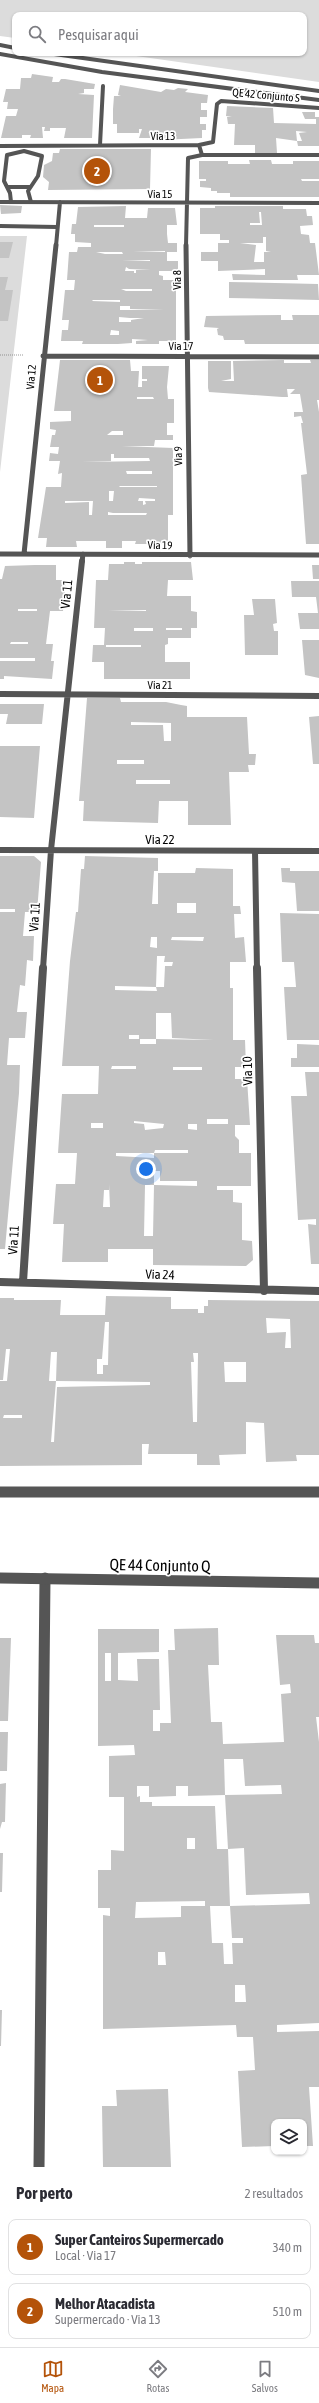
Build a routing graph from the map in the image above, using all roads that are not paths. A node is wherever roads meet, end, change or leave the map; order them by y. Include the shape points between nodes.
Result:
1 (0, 45) edge
2 (12, 47) edge
3 (0, 54) edge
4 (68, 56) edge
5 (103, 86) dead end
6 (319, 91) edge
7 (319, 100) edge
8 (319, 108) edge
9 (100, 145) junction
10 (199, 145) junction
11 (0, 146) edge
12 (202, 155) junction
13 (319, 155) edge
14 (7, 187) junction
15 (30, 188) junction
16 (0, 202) edge
17 (11, 202) junction
18 (31, 202) junction
19 (60, 202) junction
20 (186, 203) junction
21 (319, 203) edge
22 (0, 226) edge
23 (57, 227) junction
24 (43, 356) junction
25 (186, 356) junction
26 (319, 357) edge
27 (0, 554) edge
28 (24, 554) junction
29 (83, 554) junction
30 (319, 555) edge
31 (190, 556) junction
32 (0, 694) edge
33 (68, 695) junction
34 (319, 696) edge
35 (0, 850) edge
36 (51, 850) junction
37 (255, 851) junction
38 (319, 851) edge
39 (0, 1282) edge
40 (23, 1282) junction
41 (264, 1291) junction
42 (319, 1291) edge
43 (0, 1492) edge
44 (319, 1492) edge
45 (0, 1578) edge
46 (45, 1578) junction
47 (319, 1583) edge
48 (39, 2167) edge

1 - 2 street
3 - 7 street via 102,72
4 - 6 street
5 - 9 street
8 - 10 street, QE 42 Conjunto S via 221,101 217,104 213,142
9 - 10 street, Via 13
9 - 11 street, Via 13
10 - 12 street
12 - 13 street
12 - 20 street, Via 8 via 188,158
14 - 15 street
14 - 15 street via 4,181 8,154 38,153 43,158 36,181
14 - 17 street
15 - 18 street via 28,191
16 - 17 street, Via 15
17 - 18 street, Via 15
18 - 19 street, Via 15
19 - 20 street, Via 15
19 - 23 street, Via 12
20 - 21 street, Via 15
20 - 25 street, Via 8
22 - 23 street
23 - 24 street, Via 12
24 - 25 street, Via 17
24 - 28 street, Via 12
25 - 26 street, Via 17
25 - 31 street, Via 9
27 - 28 street, Via 19
28 - 29 street, Via 19
29 - 31 street, Via 19
29 - 33 street, Via 11
30 - 31 street, Via 19
32 - 33 street, Via 21
33 - 34 street, Via 21
33 - 36 street, Via 11
35 - 36 street, Via 22
36 - 37 street, Via 22
36 - 40 street, Via 11
37 - 38 street, Via 22
37 - 41 street, Via 10
39 - 40 street, Via 24
40 - 41 street, Via 24
41 - 42 street, Via 24
43 - 44 street
45 - 46 street, QE 44 Conjunto Q
46 - 47 street, QE 44 Conjunto Q
46 - 48 street

